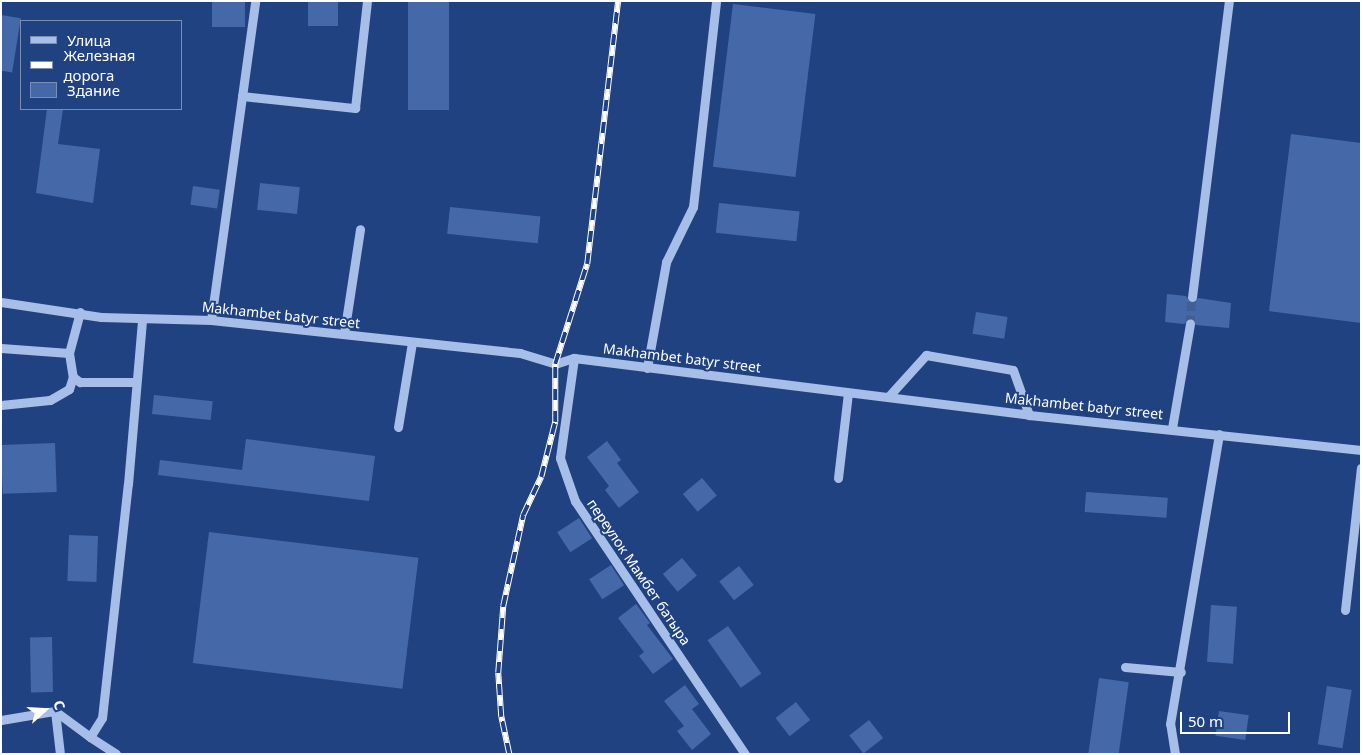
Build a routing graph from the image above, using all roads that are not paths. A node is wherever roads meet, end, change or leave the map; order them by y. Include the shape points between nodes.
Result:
1 (255, 1) edge
2 (367, 1) edge
3 (716, 1) edge
4 (1229, 1) edge
5 (242, 96) junction
6 (360, 229) dead end
7 (1192, 297) tunnel mouth
8 (1, 302) edge
9 (80, 312) junction
10 (142, 320) junction
11 (210, 320) junction
12 (1190, 324) tunnel mouth
13 (344, 334) junction
14 (412, 342) junction
15 (1, 348) edge
16 (70, 353) junction
17 (574, 358) junction
18 (647, 368) junction
19 (73, 377) junction
20 (136, 382) junction
21 (848, 393) junction
22 (888, 398) junction
23 (1, 405) edge
24 (1030, 415) junction
25 (398, 427) dead end
26 (1172, 428) junction
27 (1219, 434) junction
28 (1361, 450) edge
29 (1361, 468) edge
30 (838, 478) dead end
31 (1346, 610) dead end
32 (1124, 667) dead end
33 (1181, 672) junction
34 (55, 711) junction
35 (1, 720) edge
36 (90, 737) junction
37 (60, 754) edge
38 (116, 754) edge
39 (745, 754) edge
40 (1175, 754) edge

1 - 5 street
2 - 5 street via 355,108
3 - 18 street via 693,207 666,262
4 - 7 street
5 - 11 street
6 - 13 street
8 - 9 street, Makhambet batyr street
9 - 10 street, Makhambet batyr street
9 - 16 street
10 - 11 street, Makhambet batyr street
10 - 20 street
11 - 13 street, Makhambet batyr street
12 - 26 street
13 - 14 street, Makhambet batyr street
14 - 17 street, Makhambet batyr street via 520,353 555,364
14 - 25 street
15 - 16 street
16 - 19 street
17 - 18 street, Makhambet batyr street
17 - 39 street, переулок Мамбет батыра via 560,458 575,501
18 - 21 street, Makhambet batyr street
19 - 20 street via 80,382
19 - 23 street via 69,389 50,400
20 - 36 street via 102,718
21 - 22 street, Makhambet batyr street
21 - 30 street
22 - 24 street, Makhambet batyr street
22 - 24 street via 926,355 1013,370
24 - 26 street, Makhambet batyr street
26 - 27 street, Makhambet batyr street
27 - 28 street, Makhambet batyr street
27 - 33 street
29 - 31 street
32 - 33 street
33 - 40 street via 1170,724
34 - 35 street
34 - 36 street
34 - 37 street
36 - 38 street

